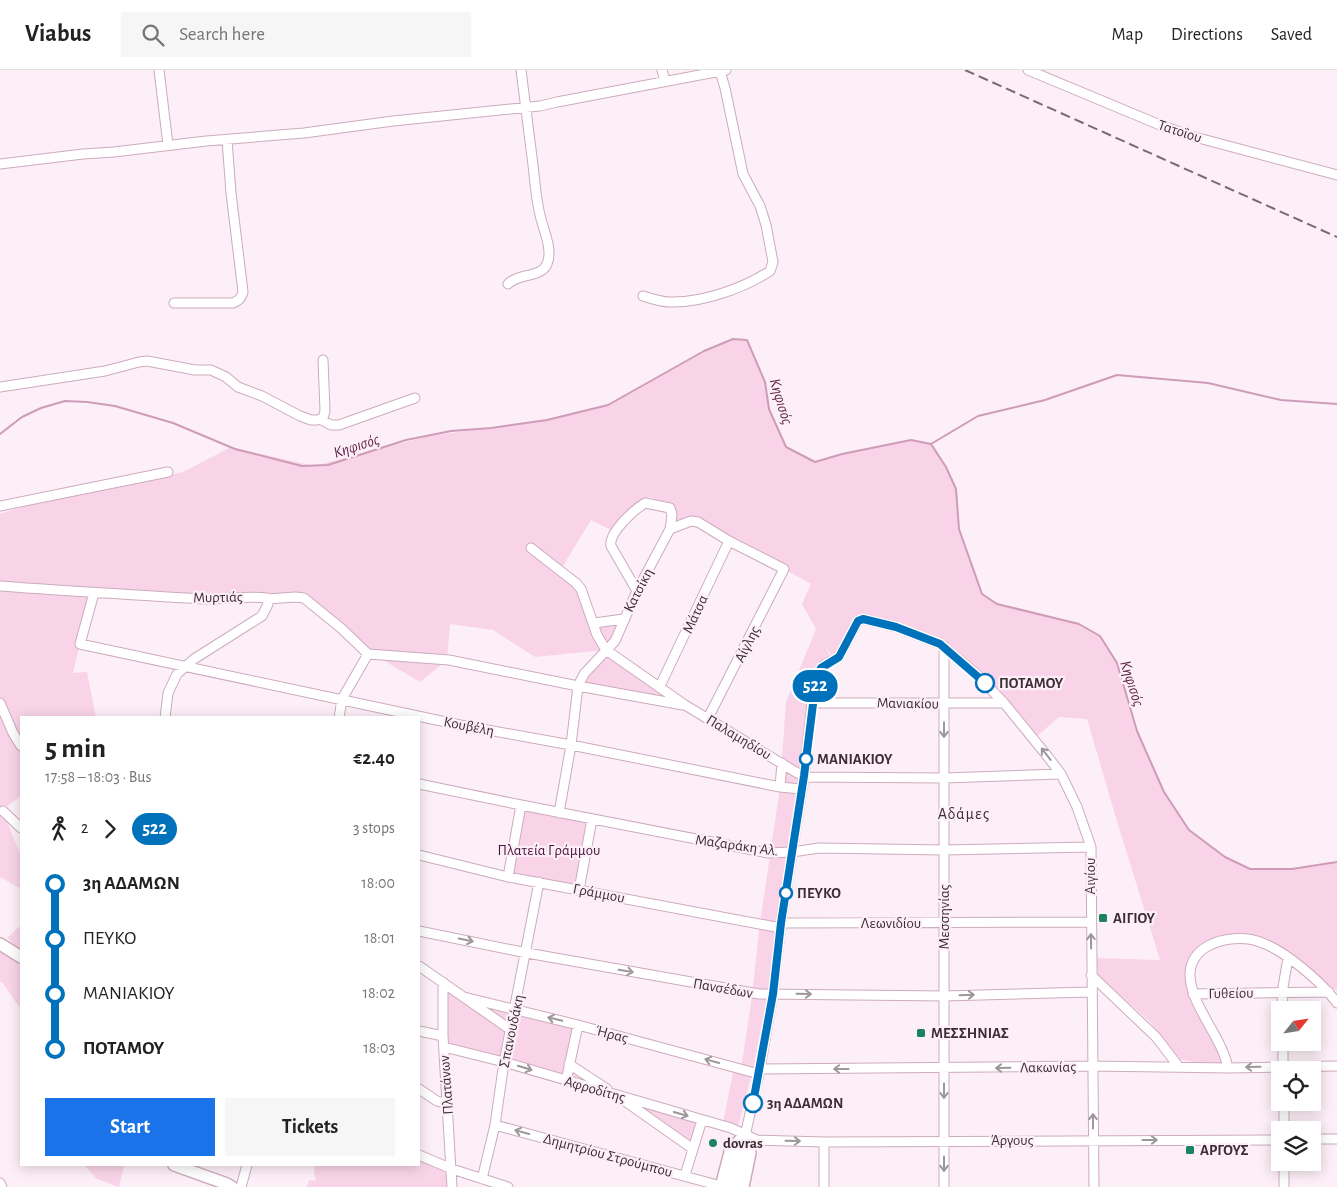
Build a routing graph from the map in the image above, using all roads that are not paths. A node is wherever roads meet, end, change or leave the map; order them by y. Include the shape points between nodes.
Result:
1 (159, 70) edge
2 (521, 70) edge
3 (662, 70) edge
4 (1028, 70) edge
5 (723, 71) edge
6 (665, 81) junction
7 (526, 108) junction
8 (227, 140) junction
9 (168, 145) junction
10 (0, 164) edge
11 (1337, 175) edge
12 (508, 284) dead end
13 (643, 296) dead end
14 (174, 303) dead end
15 (323, 360) dead end
16 (0, 387) edge
17 (415, 398) dead end
18 (320, 419) junction
19 (168, 472) dead end
20 (0, 506) edge
21 (670, 529) junction
22 (729, 541) junction
23 (531, 548) dead end
24 (0, 586) edge
25 (637, 591) junction
26 (94, 593) junction
27 (268, 599) junction
28 (624, 619) junction
29 (594, 623) junction
30 (944, 646) junction
31 (606, 650) junction
32 (368, 654) junction
33 (184, 667) junction
34 (578, 686) junction
35 (660, 686) junction
36 (342, 699) junction
37 (812, 703) junction
38 (1004, 703) junction
39 (0, 704) edge
40 (944, 704) junction
41 (685, 705) junction
42 (165, 716) edge
43 (339, 716) edge
44 (419, 716) edge
45 (420, 716) edge
46 (708, 718) junction
47 (20, 744) edge
48 (571, 745) junction
49 (782, 764) junction
50 (1061, 774) junction
51 (804, 776) junction
52 (944, 778) junction
53 (420, 784) edge
54 (780, 787) junction
55 (801, 789) junction
56 (521, 805) junction
57 (3, 811) dead end
58 (559, 813) junction
59 (592, 819) junction
60 (20, 827) edge
61 (1091, 847) junction
62 (944, 850) junction
63 (792, 852) junction
64 (420, 855) edge
65 (508, 877) junction
66 (539, 882) junction
67 (579, 890) junction
68 (944, 922) junction
69 (1090, 922) junction
70 (781, 925) junction
71 (420, 930) edge
72 (0, 944) edge
73 (526, 953) junction
74 (20, 956) edge
75 (1288, 958) junction
76 (420, 967) edge
77 (1091, 975) junction
78 (443, 982) junction
79 (1091, 992) junction
80 (1329, 992) junction
81 (1282, 993) junction
82 (773, 994) junction
83 (1193, 994) junction
84 (944, 996) junction
85 (464, 998) junction
86 (1282, 1001) edge
87 (1337, 1003) edge
88 (515, 1010) junction
89 (578, 1025) junction
90 (420, 1030) edge
91 (511, 1030) junction
92 (444, 1036) junction
93 (444, 1047) junction
94 (504, 1062) junction
95 (569, 1064) junction
96 (1093, 1066) junction
97 (1337, 1066) edge
98 (1179, 1067) junction
99 (1321, 1067) edge
100 (1228, 1068) junction
101 (1271, 1068) edge
102 (944, 1069) junction
103 (759, 1072) junction
104 (566, 1080) junction
105 (420, 1090) edge
106 (614, 1094) junction
107 (448, 1104) junction
108 (702, 1120) junction
109 (495, 1125) junction
110 (744, 1138) junction
111 (1321, 1139) edge
112 (1337, 1139) edge
113 (1093, 1140) junction
114 (1271, 1140) edge
115 (944, 1141) junction
116 (824, 1142) junction
117 (693, 1149) junction
118 (420, 1155) edge
119 (177, 1166) edge
120 (247, 1166) edge
121 (452, 1169) junction
122 (1284, 1171) edge
123 (685, 1175) junction
124 (482, 1179) junction
125 (0, 1183) edge
126 (2, 1187) edge
127 (232, 1187) edge
128 (241, 1187) edge
129 (452, 1187) edge
130 (508, 1187) edge
131 (723, 1187) edge
132 (735, 1187) edge
133 (744, 1187) edge
134 (824, 1187) edge
135 (944, 1187) edge
136 (1094, 1187) edge
137 (1284, 1187) edge

1 - 9 street
2 - 7 street
3 - 6 street
4 - 11 street, Τατοΐου via 1160,125
5 - 6 street
5 - 13 street via 743,174 760,206 773,266 744,286 712,296 671,302
6 - 7 street
7 - 8 street
7 - 12 street via 539,213 549,255 543,270 519,276
8 - 9 street
8 - 14 street via 242,296 233,303
9 - 10 street
15 - 18 street via 325,407
16 - 18 street via 147,362 219,372 238,387 300,416
17 - 18 street via 339,425
19 - 20 street
21 - 22 street via 694,520
21 - 25 street, Κατσίκη
21 - 25 street via 670,508 645,503 611,537 611,546
22 - 35 street, Μάτσα
22 - 46 street, Αίγλης via 784,569
23 - 29 street via 576,582
24 - 26 street, Μυρτιάς
25 - 28 street, Κατσίκη
26 - 27 street, Μυρτιάς via 216,599 258,596
26 - 33 street, Κουβέλη via 80,644
27 - 32 street via 304,598
27 - 33 street, Μυρτιάς via 262,616
28 - 29 street
28 - 31 street, Κατσίκη via 615,641
29 - 31 street
30 - 37 street, Αιγίου via 896,627 861,619 839,657 821,668
30 - 38 street, Αιγίου
30 - 40 street, Μεσσηνίας
31 - 34 street via 584,674
31 - 35 street, Παλαμηδίου
32 - 34 street via 442,658
32 - 36 street
33 - 36 street, Κουβέλη
33 - 42 street, Μυρτιάς via 169,688
34 - 41 street
34 - 48 street
35 - 41 street, Παλαμηδίου
36 - 43 street
36 - 44 street, Κουβέλη
37 - 40 street, Μανιακίου
37 - 51 street
38 - 40 street, Μανιακίου
50 -> 38 street, Αιγίου
39 - 47 street
40 -> 52 street, Μεσσηνίας
41 - 46 street, Παλαμηδίου
45 - 48 street, Κουβέλη
46 - 49 street, Παλαμηδίου
48 - 54 street, Κουβέλη
48 - 58 street
49 - 51 street, Παλαμηδίου
49 - 54 street
50 - 52 street, Παλαμηδίου
50 - 61 street, Αιγίου
51 - 52 street, Παλαμηδίου
51 - 55 street
52 - 62 street, Μεσσηνίας
53 - 56 street, Μαζαράκη Αλ.
54 - 55 street, Κουβέλη
55 - 63 street
56 - 58 street, Μαζαράκη Αλ.
56 - 65 street
57 - 60 street
58 - 59 street, Μαζαράκη Αλ.
59 - 63 street, Μαζαράκη Αλ. via 761,852
59 - 67 street
61 - 62 street, Μαζαράκη Αλ.
61 - 69 street, Αιγίου
62 - 63 street, Μαζαράκη Αλ. via 819,848
62 - 68 street, Μεσσηνίας
63 - 70 street
64 - 65 street, Γράμμου
65 - 66 street, Γράμμου
66 - 67 street, Γράμμου
66 - 73 street, Σπανουδάκη
67 - 70 street, Γράμμου
68 - 69 street, Λεωνιδίου
68 - 70 street, Λεωνιδίου
68 - 84 street, Μεσσηνίας
77 -> 69 street, Αιγίου
70 - 82 street
71 -> 73 street, Πανσέδων
72 - 74 main road
73 -> 82 street, Πανσέδων
73 - 88 street, Σπανουδάκη
75 - 80 street
75 - 81 street
75 - 83 street via 1259,941 1217,942 1194,959 1190,970
76 - 78 street, Ήρας
77 - 79 street, Αιγίου
77 - 98 street via 1156,1037
78 - 85 street, Ήρας
78 - 92 street, Πλατάνων
84 -> 79 street, Πανσέδων
79 - 96 street, Αιγίου
80 - 81 street, Γυθείου
80 - 87 street
81 - 83 street, Γυθείου
81 - 86 street
82 -> 84 street, Πανσέδων
82 - 103 street
83 - 100 street via 1223,1050
84 - 102 street, Μεσσηνίας
85 - 88 street, Ήρας
85 - 91 street, Ήρας
89 -> 88 street, Ήρας
88 - 91 street, Σπανουδάκη
89 - 95 street
103 -> 89 street, Ήρας
90 - 92 street
91 - 94 street, Σπανουδάκη
92 - 93 street, Πλατάνων
93 - 94 street, Αφροδίτης
93 - 107 street, Πλατάνων
94 -> 104 street, Αφροδίτης
94 - 109 street, Σπανουδάκη
95 - 104 street
95 - 106 street
96 - 98 street, Λακωνίας
96 -> 102 street, Λακωνίας
113 -> 96 street, Αιγίου
97 - 99 street, Λακωνίας
98 - 100 street, Λακωνίας
101 -> 100 street, Λακωνίας
102 -> 103 street, Λακωνίας
102 -> 115 street, Μεσσηνίας
103 - 110 street
104 - 106 street, Αφροδίτης
105 - 107 street
106 -> 108 street, Αφροδίτης
106 - 117 street
107 - 121 street, Πλατάνων
108 - 110 street, Αφροδίτης via 731,1128
108 - 117 street
123 -> 109 street, Δημητρίου Στρούμπου
109 - 124 street, Σπανουδάκη
110 -> 116 street, Άργους
110 - 131 main road via 730,1152
110 - 132 street
110 - 133 main road via 750,1153
111 - 112 street
113 -> 114 street, Άργους
113 - 115 street, Άργους
113 - 136 street, Αιγίου
115 - 116 street, Άργους
115 -> 135 street, Μεσσηνίας
116 - 134 street
117 - 123 street
118 - 121 street
119 - 127 main road
120 - 128 street
121 - 124 street
121 - 129 street, Πλατάνων
122 - 137 street
123 - 131 street, Δημητρίου Στρούμπου
124 - 130 street
125 - 126 street

